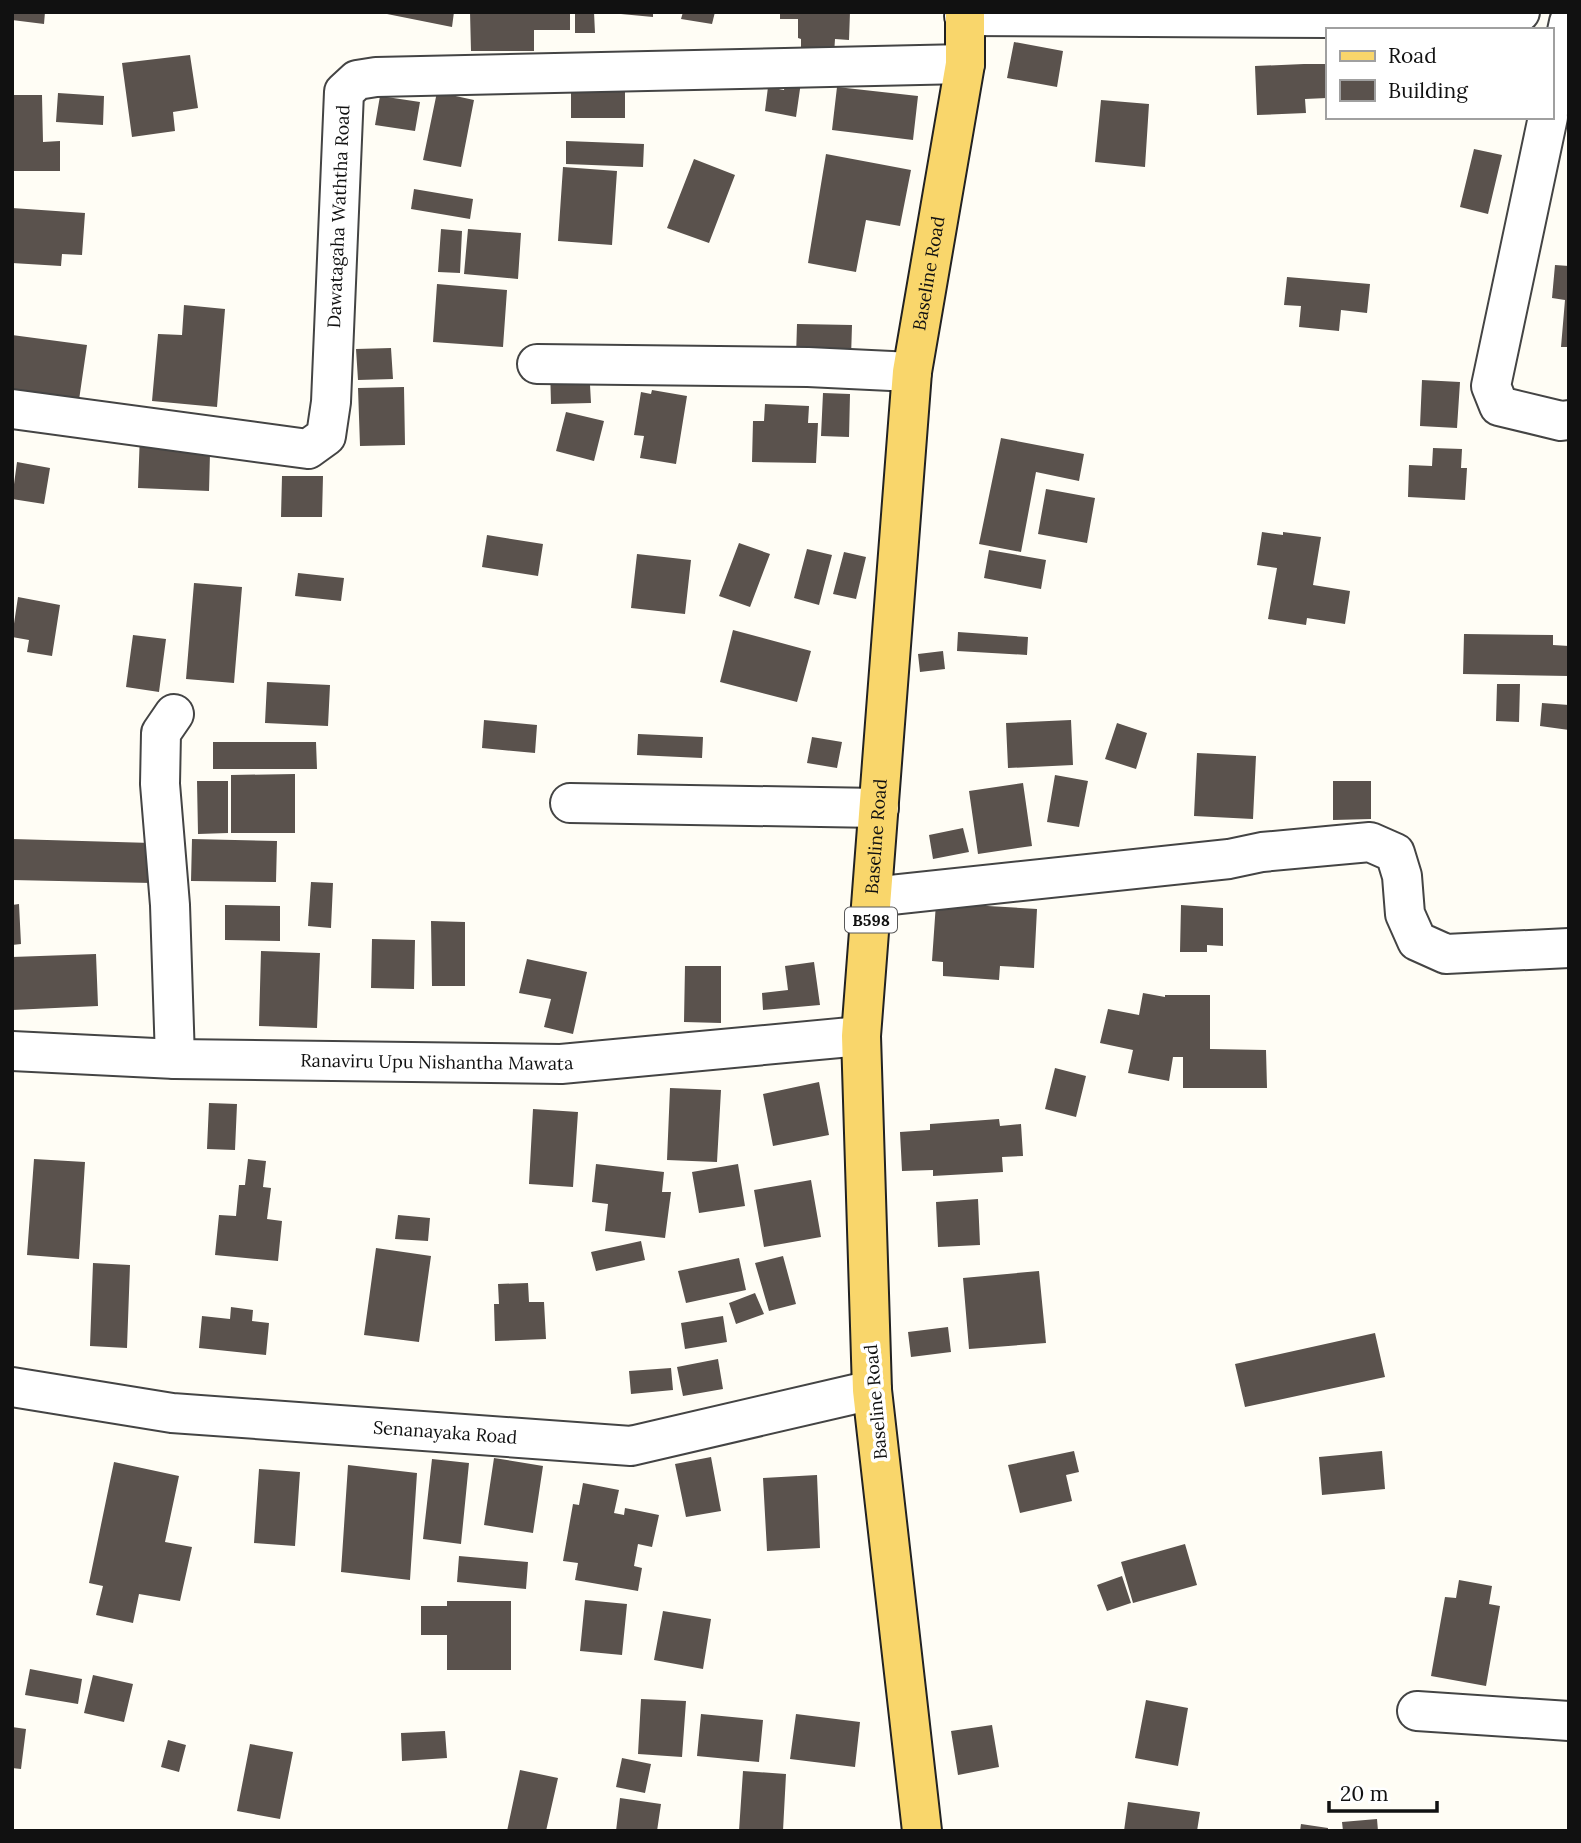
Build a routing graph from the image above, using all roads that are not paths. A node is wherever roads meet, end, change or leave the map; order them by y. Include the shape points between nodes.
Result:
1 (1520, 12) edge
2 (964, 14) edge
3 (1569, 22) edge
4 (965, 64) junction
5 (1553, 95) edge
6 (1548, 119) edge
7 (537, 364) dead end
8 (912, 372) junction
9 (12, 410) edge
10 (1569, 420) edge
11 (174, 714) dead end
12 (570, 803) dead end
13 (879, 808) junction
14 (872, 897) junction
15 (1569, 948) edge
16 (861, 1036) junction
17 (12, 1051) edge
18 (175, 1059) junction
19 (12, 1387) edge
20 (872, 1390) junction
21 (1417, 1712) dead end
22 (1569, 1721) edge
23 (922, 1831) edge

1 - 2 street via 1328,18
2 - 4 main road, Baseline Road / B598
3 - 5 street
4 - 8 main road, Baseline Road / B598
4 - 9 street, Dawatagaha Waththa Road via 356,80 344,92 326,436 308,449
6 - 10 street via 1491,386 1499,406
7 - 8 street
8 - 13 main road, Baseline Road / B598
11 - 18 street via 162,733 160,784
12 - 13 street
13 - 14 main road, Baseline Road / B598
14 - 15 street via 1370,842 1395,853 1405,914 1418,941 1446,954
14 - 16 main road, Baseline Road / B598
16 - 18 street, Ranaviru Upu Nishantha Mawata via 561,1064
16 - 20 main road, Baseline Road / B598
17 - 18 street, Ranaviru Upu Nishantha Mawata
19 - 20 street, Senanayaka Road via 172,1413 631,1446
20 - 23 main road, Baseline Road / B598
21 - 22 street

